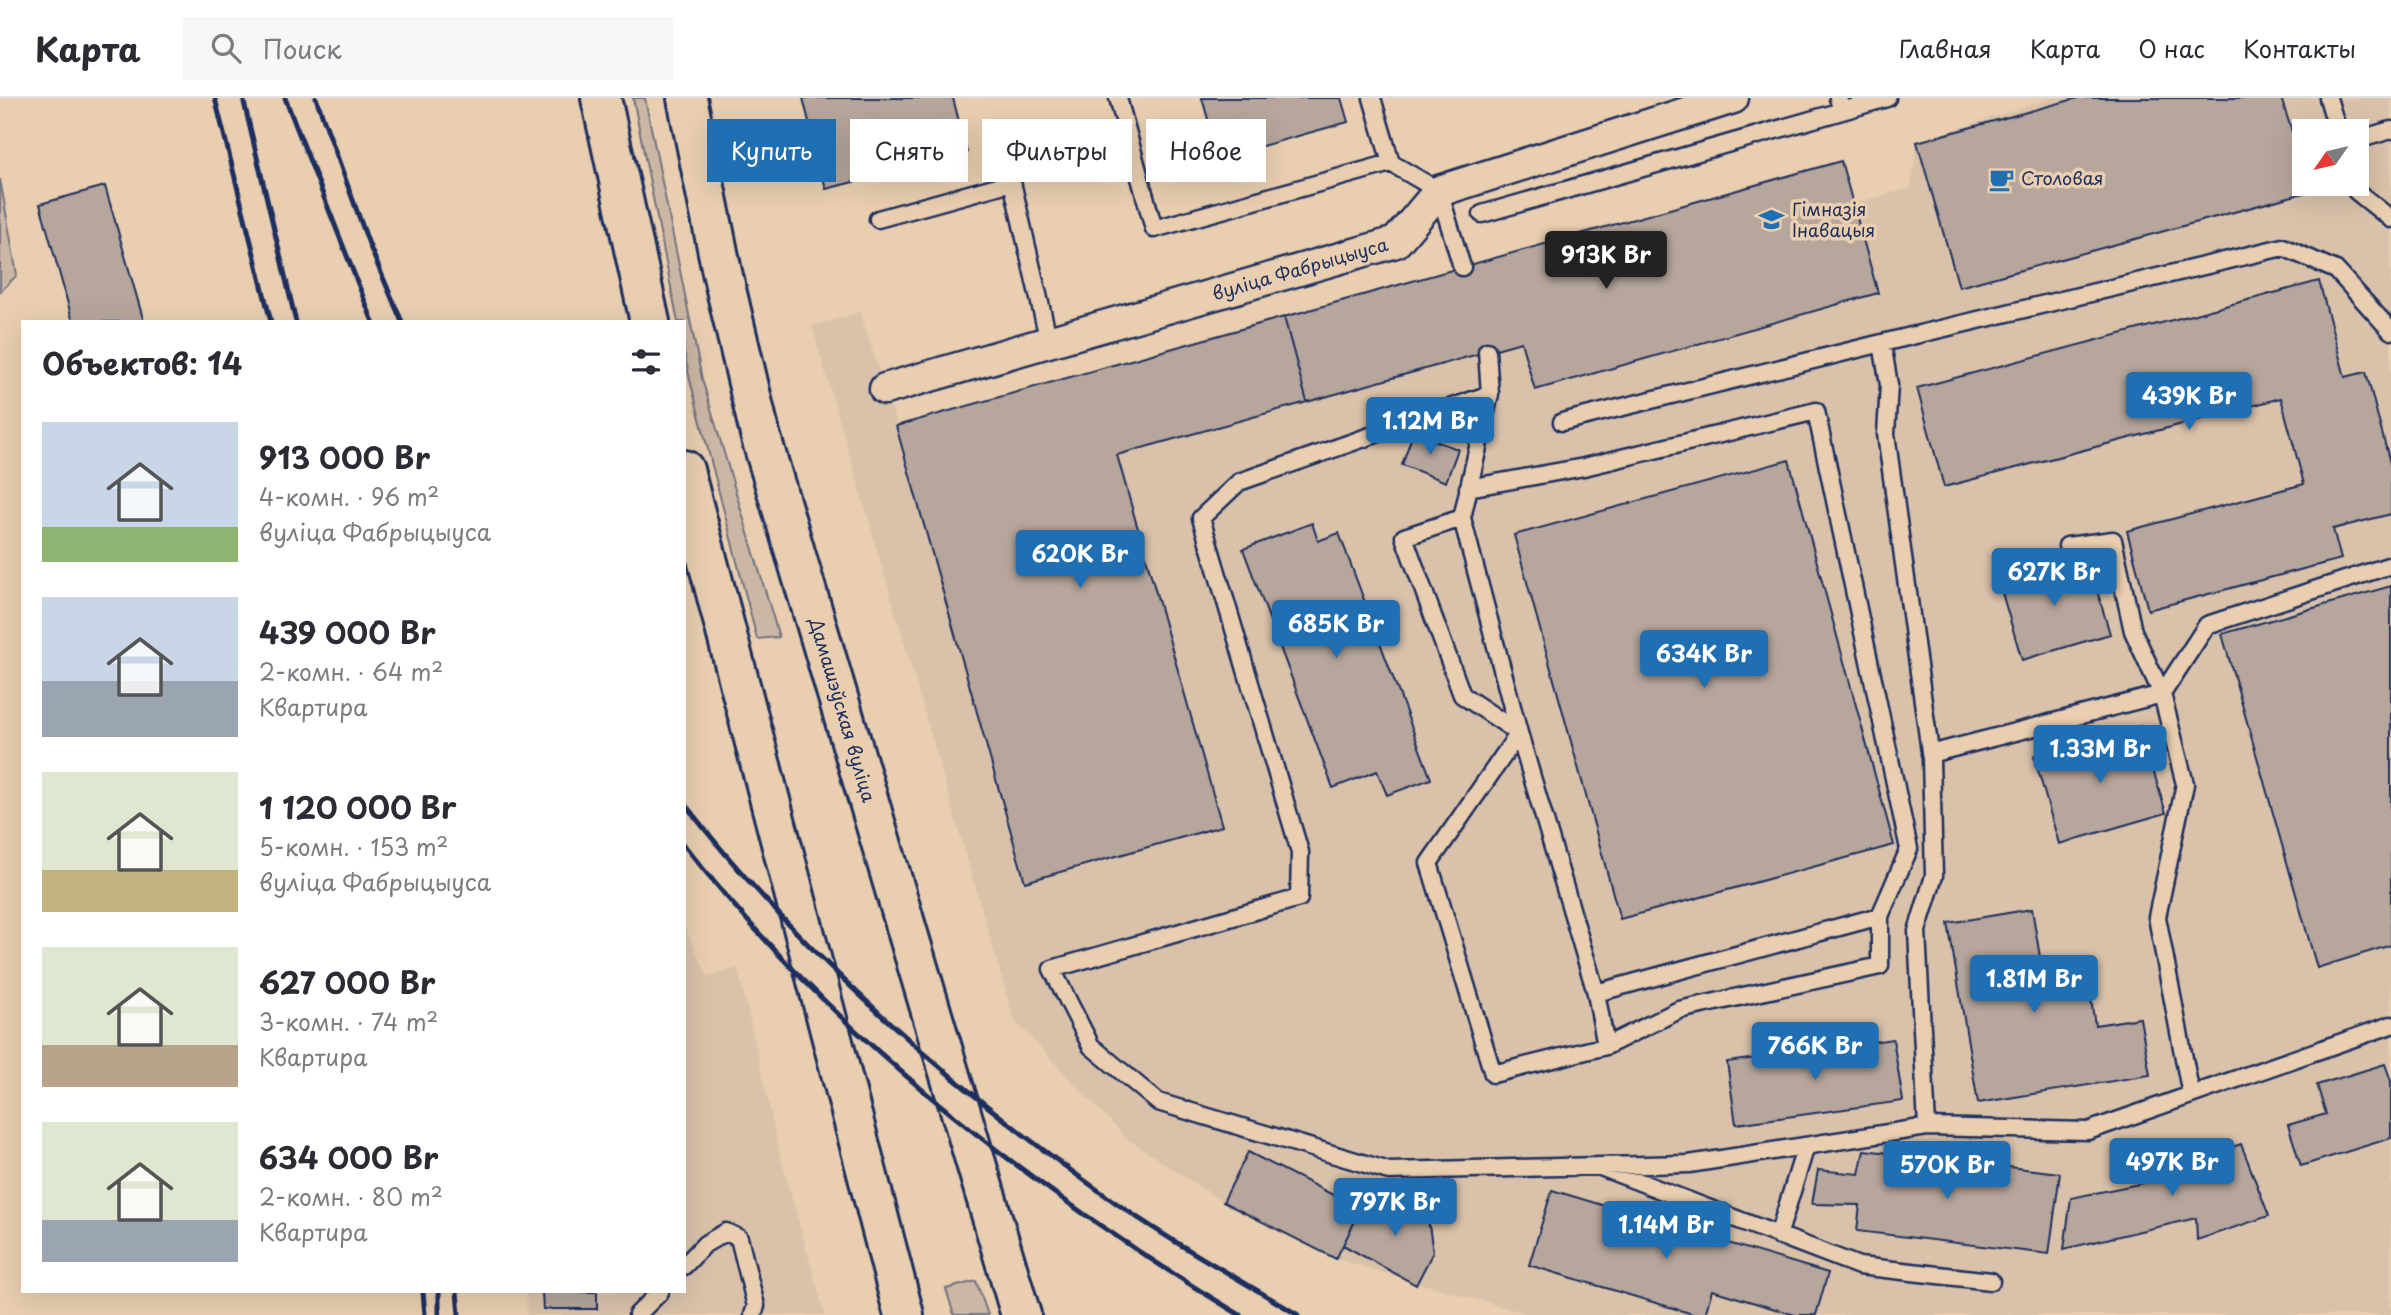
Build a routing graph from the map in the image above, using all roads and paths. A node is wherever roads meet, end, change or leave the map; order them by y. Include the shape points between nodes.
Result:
1 (601, 98) edge
2 (687, 98) edge
3 (1118, 98) edge
4 (1372, 98) edge
5 (1733, 98) edge
6 (1887, 98) edge
7 (2328, 98) edge
8 (1840, 104) edge
9 (2334, 119) edge
10 (2391, 130) edge
11 (2370, 137) edge
12 (1391, 163) junction
13 (1439, 191) junction
14 (2362, 196) edge
15 (1482, 214) dead end
16 (878, 219) dead end
17 (2391, 219) edge
18 (1462, 267) dead end
19 (650, 320) edge
20 (2391, 331) edge
21 (1049, 342) junction
22 (1882, 343) junction
23 (1487, 351) dead end
24 (885, 389) dead end
25 (1490, 394) junction
26 (1562, 422) dead end
27 (686, 478) edge
28 (1468, 488) junction
29 (1462, 518) junction
30 (2067, 546) dead end
31 (2391, 565) edge
32 (2162, 694) junction
33 (1518, 733) junction
34 (1930, 754) junction
35 (1880, 916) junction
36 (1596, 993) junction
37 (2391, 1025) edge
38 (1606, 1046) junction
39 (2191, 1095) junction
40 (1927, 1127) junction
41 (1806, 1146) junction
42 (1596, 1166) junction
43 (1778, 1236) junction
44 (686, 1264) edge
45 (1992, 1281) dead end
46 (659, 1293) edge
47 (637, 1315) edge
48 (753, 1315) edge
49 (904, 1315) edge
50 (1021, 1315) edge

1 - 19 main road
2 - 50 main road, Дамашэўская вуліца via 760,434
3 - 12 lane via 1154,229
4 - 12 lane
5 - 13 street
6 - 8 lane
7 - 9 lane
8 - 15 lane
10 - 11 lane
12 - 13 lane
13 - 18 lane
13 - 21 street, вуліца Фабрыцыуса via 1396,242
14 - 17 lane
16 - 21 lane via 1012,182
20 - 22 lane via 2336,270 2283,247
21 - 24 street, вуліца Фабрыцыуса
22 - 26 lane
22 - 34 lane via 1889,385 1886,434
23 - 25 lane
25 - 28 lane
25 - 42 lane via 1239,482 1200,518 1300,852 1299,898 1052,969 1091,1046 1158,1102 1389,1171
27 - 49 main road
28 - 29 lane
28 - 35 lane via 1584,467 1816,411 1909,849
29 - 33 lane
29 - 33 lane via 1404,537 1462,695
30 - 32 lane via 2113,540 2133,631
31 - 32 lane via 2207,625
32 - 34 lane
32 - 39 lane via 2185,784 2157,917
33 - 36 lane
33 - 38 lane via 1429,863 1493,1074
34 - 40 lane via 1934,876 1917,931
35 - 36 lane
35 - 38 lane via 1880,966 1679,1010
36 - 38 lane
37 - 39 lane
39 - 40 lane via 2088,1131
40 - 41 lane
41 - 42 lane via 1689,1164
41 - 43 lane
42 - 43 lane
43 - 45 lane via 1858,1266
44 - 48 lane via 705,1244 726,1232 739,1238 756,1306
46 - 47 lane

